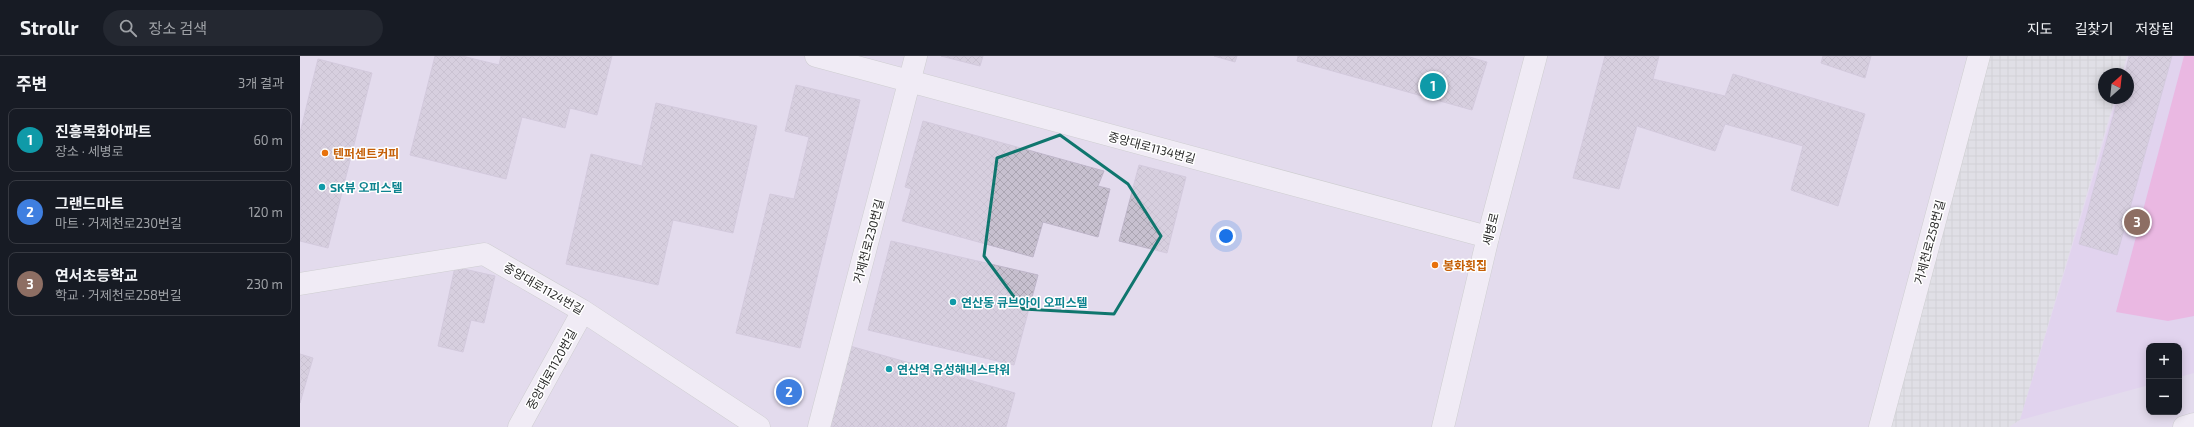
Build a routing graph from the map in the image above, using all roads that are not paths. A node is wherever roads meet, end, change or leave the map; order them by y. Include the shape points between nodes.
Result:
1 (816, 56) edge
2 (916, 56) edge
3 (1536, 56) edge
4 (1979, 56) edge
5 (910, 81) junction
6 (1488, 237) junction
7 (300, 284) edge
8 (583, 311) junction
9 (2194, 424) edge
10 (519, 427) edge
11 (759, 427) edge
12 (819, 427) edge
13 (1443, 427) edge
14 (1880, 427) edge
15 (2184, 427) edge

1 - 5 street, 중앙대로1134번길
2 - 5 street, 거제천로230번길
3 - 6 street, 세병로
4 - 14 street, 거제천로258번길
5 - 6 street, 중앙대로1134번길
5 - 12 street, 거제천로230번길
6 - 13 street, 세병로
7 - 8 street, 중앙대로1124번길 via 484,254
8 - 10 street, 중앙대로1120번길
8 - 11 street, 중앙대로1124번길
9 - 15 street

